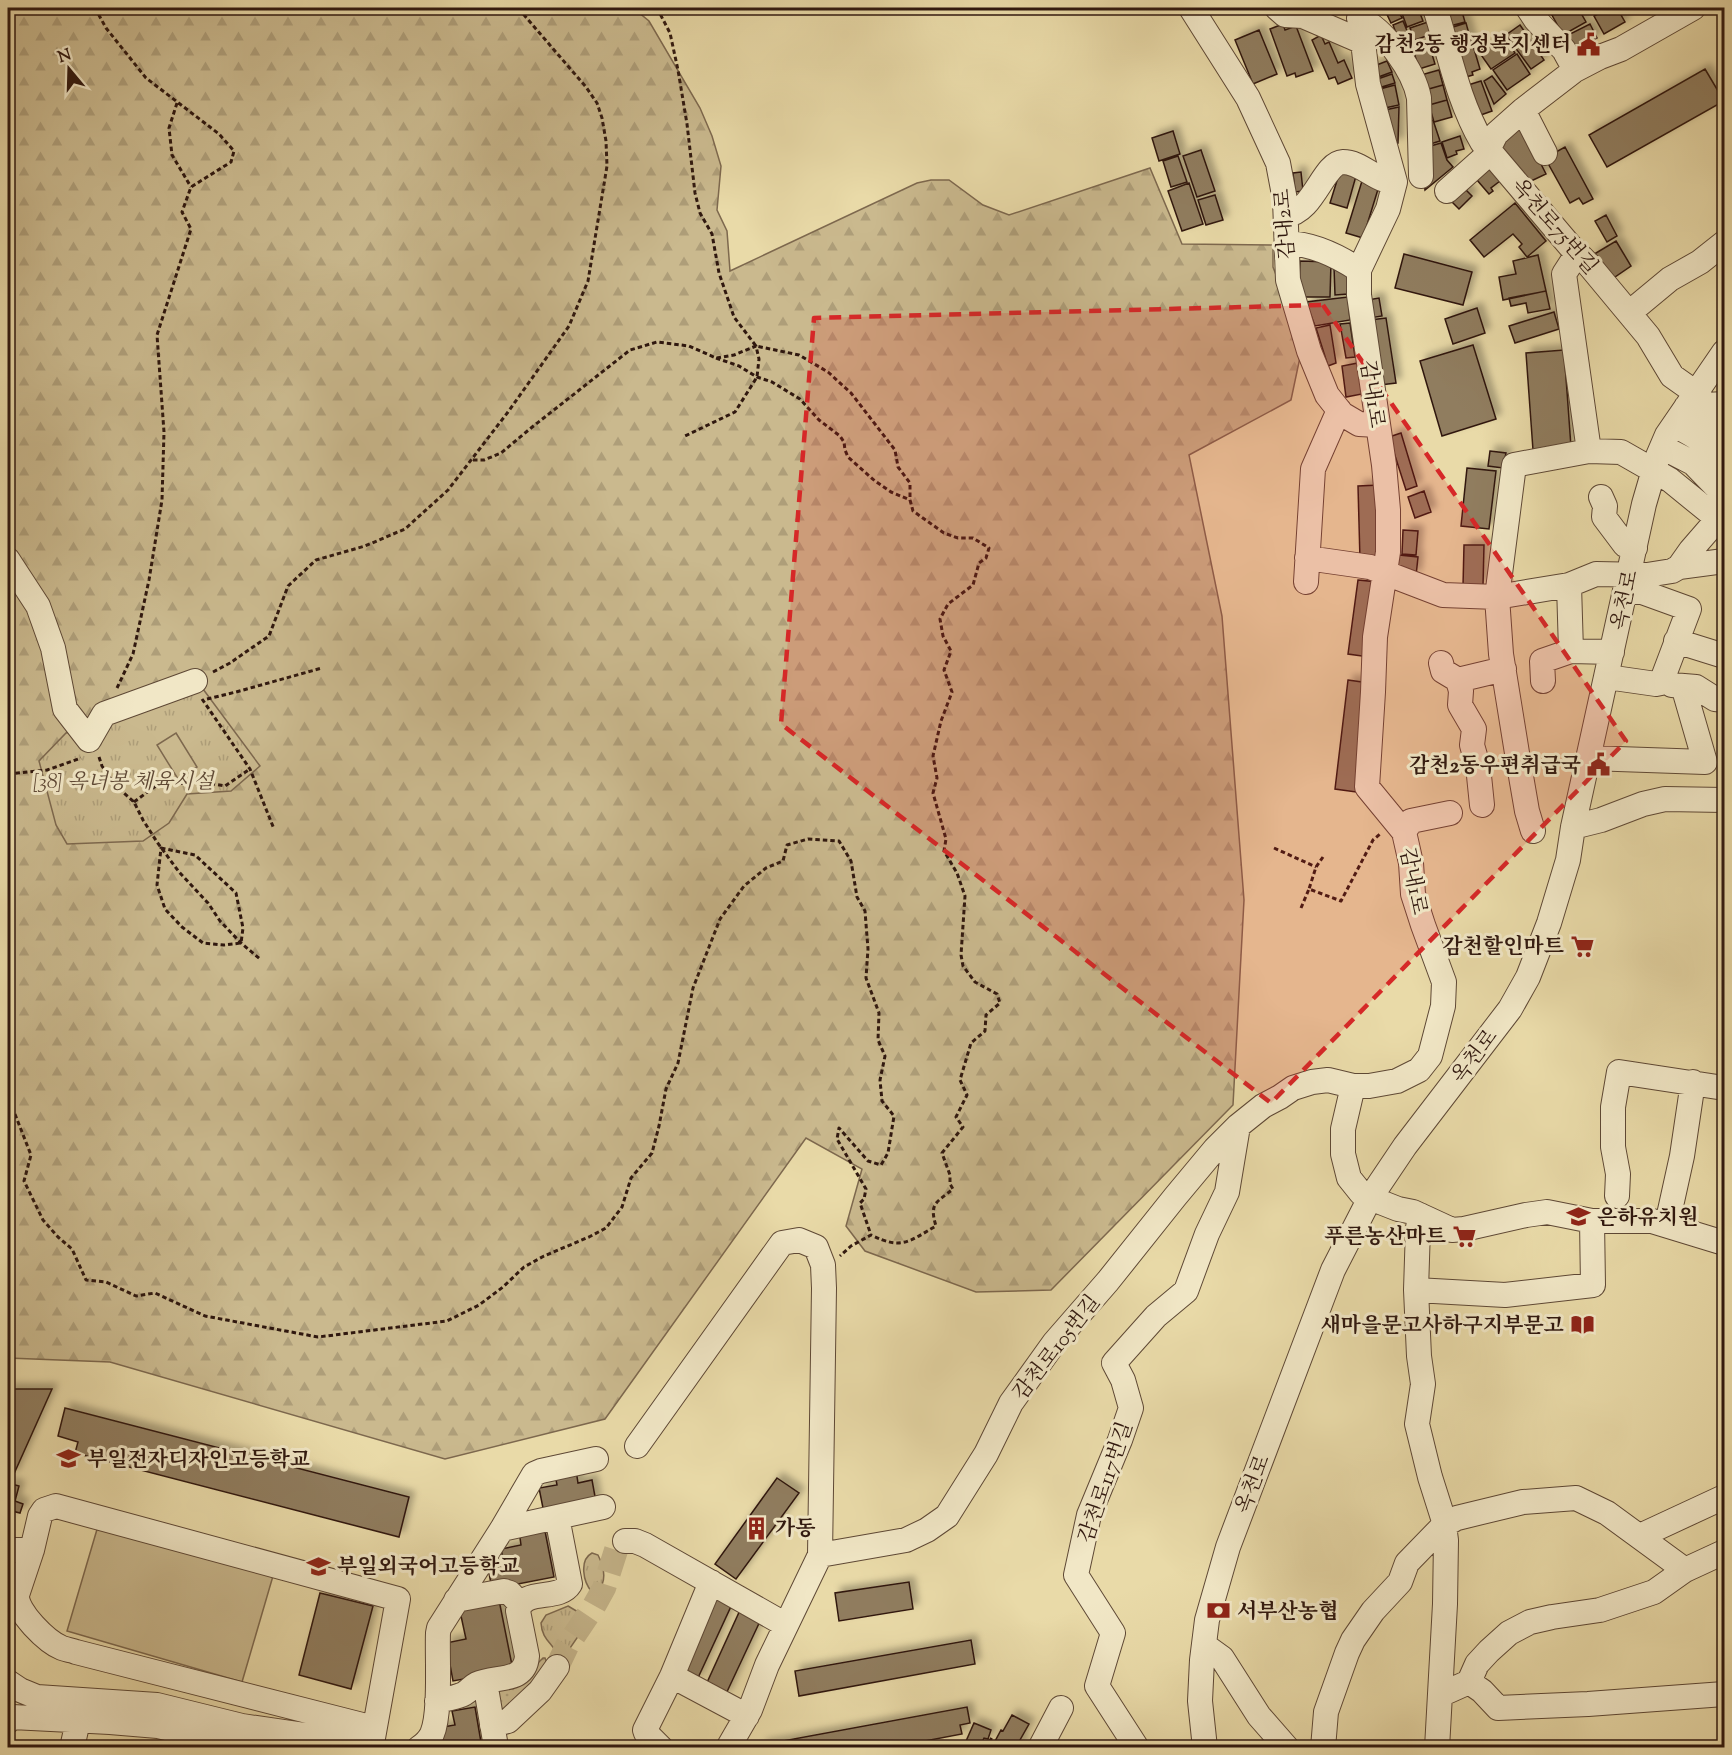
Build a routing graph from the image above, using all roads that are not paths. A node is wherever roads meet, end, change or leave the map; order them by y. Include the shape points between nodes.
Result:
1 (1191, 8) edge
2 (1277, 8) edge
3 (1435, 8) edge
4 (1527, 8) edge
5 (1692, 8) edge
6 (1359, 13) edge
7 (1363, 42) junction
8 (1575, 70) junction
9 (1523, 110) junction
10 (1488, 148) junction
11 (1545, 153) dead end
12 (1421, 176) dead end
13 (1395, 182) junction
14 (1447, 191) dead end
15 (1286, 215) junction
16 (1287, 243) junction
17 (1725, 243) edge
18 (1577, 254) junction
19 (1359, 270) junction
20 (1629, 313) junction
21 (1725, 352) edge
22 (1725, 404) edge
23 (1686, 408) junction
24 (1339, 410) junction
25 (1378, 425) junction
26 (1725, 437) edge
27 (1662, 447) junction
28 (1589, 451) junction
29 (1725, 461) edge
30 (1654, 470) junction
31 (1725, 495) edge
32 (1601, 497) dead end
33 (1721, 515) edge
34 (1635, 548) junction
35 (8, 560) edge
36 (1725, 561) edge
37 (1679, 567) junction
38 (1385, 573) junction
39 (1627, 584) junction
40 (1569, 585) junction
41 (1497, 597) junction
42 (1676, 641) junction
43 (1570, 651) junction
44 (1612, 652) junction
45 (1725, 656) edge
46 (1504, 669) junction
47 (1606, 677) junction
48 (1543, 681) dead end
49 (1672, 685) junction
50 (191, 689) road end
51 (1720, 706) edge
52 (1589, 758) junction
53 (1725, 800) edge
54 (1482, 805) dead end
55 (1450, 813) dead end
56 (1399, 827) junction
57 (1573, 827) junction
58 (1533, 831) dead end
59 (1693, 1082) junction
60 (1353, 1086) junction
61 (1725, 1088) edge
62 (1238, 1126) junction
63 (1617, 1196) dead end
64 (1370, 1198) junction
65 (1419, 1215) junction
66 (1592, 1221) junction
67 (1667, 1224) junction
68 (1725, 1243) edge
69 (1416, 1290) junction
70 (637, 1446) dead end
71 (596, 1459) dead end
72 (1725, 1497) edge
73 (603, 1508) dead end
74 (557, 1517) junction
75 (1444, 1526) junction
76 (502, 1529) junction
77 (1640, 1536) junction
78 (635, 1543) dead end
79 (8, 1550) edge
80 (32, 1550) junction
81 (1725, 1552) edge
82 (820, 1555) junction
83 (1685, 1570) junction
84 (711, 1582) junction
85 (456, 1600) junction
86 (520, 1604) junction
87 (786, 1625) junction
88 (1204, 1645) junction
89 (557, 1667) tunnel mouth
90 (672, 1677) junction
91 (8, 1682) edge
92 (485, 1682) junction
93 (1469, 1682) junction
94 (1725, 1694) edge
95 (1440, 1695) junction
96 (437, 1701) junction
97 (1061, 1708) dead end
98 (747, 1716) junction
99 (9, 1717) edge
100 (78, 1721) junction
101 (374, 1728) junction
102 (494, 1736) edge
103 (72, 1748) edge
104 (252, 1748) edge
105 (419, 1748) edge
106 (662, 1748) edge
107 (728, 1748) edge
108 (1040, 1748) edge
109 (1137, 1748) edge
110 (1205, 1748) edge
111 (1287, 1748) edge
112 (1323, 1748) edge
113 (1437, 1748) edge

1 - 15 street, 감내2로 via 1248,98 1278,164
2 - 7 street via 1285,15 1303,16
3 - 10 street, 옥천로75번길 via 1463,102 1473,127
4 - 8 street via 1564,50
5 - 8 street
6 - 7 street
6 - 12 street via 1402,59 1417,88
7 - 13 street via 1368,84
8 - 9 street
9 - 10 street via 1496,134
9 - 11 street
10 - 14 street via 1484,158
10 - 18 street, 옥천로75번길
13 - 15 street via 1387,182 1356,165 1336,164 1306,205
13 - 19 street, 감내1로 via 1388,209
15 - 16 street, 감내2로
16 - 19 street via 1328,252
16 - 24 street, 감내2로 via 1288,279 1296,312 1327,395
17 - 20 street via 1670,279
18 - 20 street, 옥천로75번길
18 - 28 street via 1564,274
19 - 25 street, 감내1로 via 1359,296
20 - 23 street, 옥천로75번길 via 1648,336
21 - 23 street, 옥천로
22 - 23 street, 옥천로75번길
23 - 26 street via 1708,418
23 - 27 street, 옥천로
23 - 29 street via 1695,436
24 - 25 street, 감내2로 via 1359,424
24 - 38 street via 1313,469 1307,570 1370,567
25 - 38 street, 감내1로 via 1388,510
27 - 30 street, 옥천로
27 - 31 street via 1693,463
28 - 30 street via 1621,452
28 - 41 street via 1514,465
30 - 33 street
30 - 34 street, 옥천로
32 - 34 street via 1604,517 1625,545
33 - 37 street
34 - 39 street, 옥천로
35 - 50 street via 38,606 53,648 65,709 93,747 104,714
36 - 37 street
37 - 39 street
38 - 41 street via 1443,595
38 - 56 street, 감내1로 via 1375,636 1367,787
39 - 40 street via 1596,574
39 - 42 street via 1689,609
39 - 44 street, 옥천로
40 - 41 street
40 - 43 street
41 - 46 street
42 - 45 street
42 - 49 street
43 - 44 street
43 - 48 street via 1542,661
44 - 47 street, 옥천로
46 - 54 street via 1450,672 1461,691 1460,705 1474,729 1472,745
46 - 58 street
47 - 49 street
47 - 52 street, 옥천로
49 - 51 street via 1696,687
49 - 52 street via 1705,762
52 - 57 street, 옥천로
53 - 57 street via 1665,799
55 - 56 street
56 - 60 street, 감내1로 via 1408,845 1413,894 1444,982 1443,1006 1430,1056 1419,1070 1397,1081
57 - 64 street, 옥천로 via 1568,860 1552,912 1528,977 1510,1010
59 - 61 street
59 - 63 street via 1619,1072 1613,1107
59 - 67 street
60 - 62 street, 감천로105번길 via 1328,1080 1293,1088
60 - 64 street via 1342,1129 1343,1154 1349,1178
62 - 82 street, 감천로105번길 via 1054,1343 1011,1402 986,1454 946,1516 906,1539
62 - 109 street, 감천로117번길 via 1227,1192 1186,1291 1156,1316 1114,1363 1131,1408 1089,1515 1076,1575 1113,1633 1097,1686
64 - 65 street
64 - 88 street, 옥천로 via 1333,1270 1228,1547 1207,1620
65 - 66 street via 1452,1230 1547,1212
65 - 69 street
66 - 67 street
66 - 69 street via 1593,1285 1505,1295
67 - 68 street
69 - 75 street via 1423,1384 1417,1424
70 - 82 street via 782,1243 799,1240 816,1247 823,1265
71 - 76 street via 534,1474
72 - 77 street
73 - 74 street
74 - 76 street
74 - 86 street via 570,1584 564,1591 526,1599
75 - 77 street via 1488,1509 1576,1498
75 - 95 street
75 - 112 street via 1407,1563 1400,1582 1353,1640 1326,1712
76 - 85 street
77 - 83 street
78 - 84 street
79 - 80 street
80 - 101 street via 17,1601 39,1631 62,1648
80 - 101 street via 40,1516 56,1506 397,1598
81 - 83 street
82 - 87 street
83 - 93 street via 1654,1592 1600,1610 1530,1622 1489,1651 1477,1664
84 - 87 street
84 - 90 street
85 - 86 street via 504,1591
85 - 96 street via 438,1633
86 - 92 street via 527,1656 524,1667 515,1675
87 - 98 street
88 - 110 street, 옥천로 via 1200,1701
88 - 111 street via 1222,1658 1259,1716
89 - 102 street via 540,1691
90 - 98 street
90 - 106 street via 645,1730
91 - 101 street via 37,1697 157,1705 243,1726 359,1743 372,1739
92 - 96 street via 460,1696
92 - 102 street
93 - 94 street via 1497,1708
93 - 95 street
95 - 113 street
96 - 105 street via 432,1734
97 - 108 street
98 - 107 street
99 - 100 street
100 - 103 street
100 - 104 street via 158,1726

